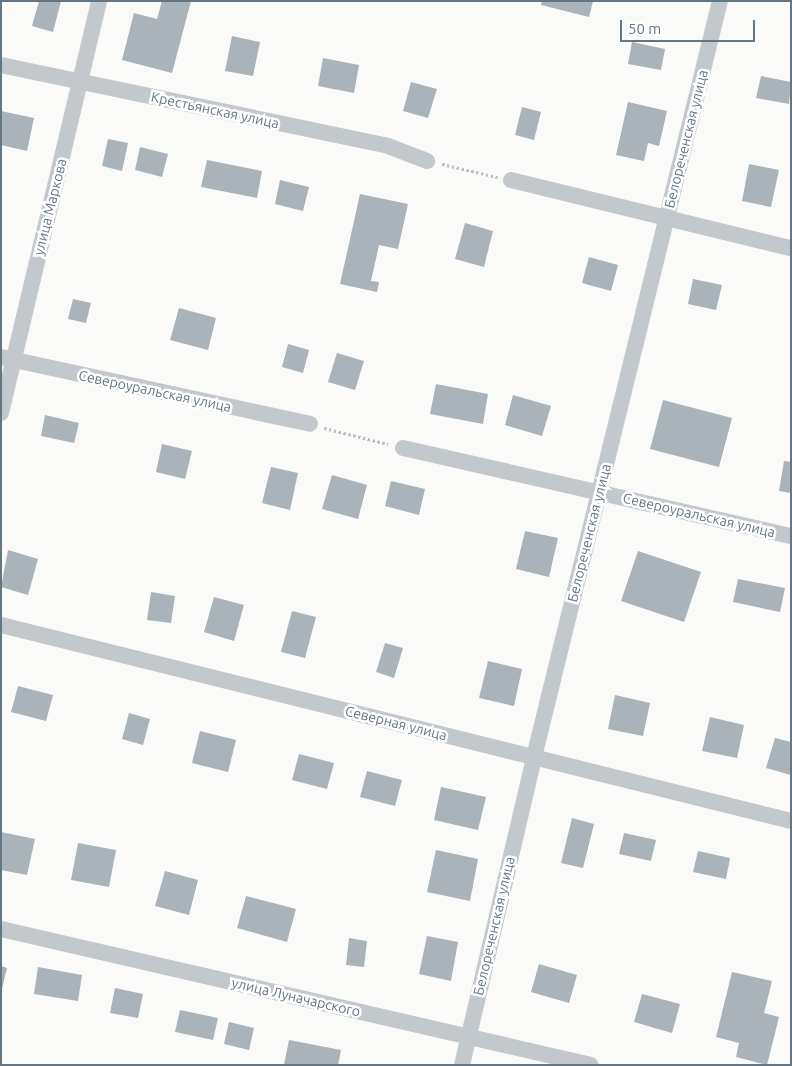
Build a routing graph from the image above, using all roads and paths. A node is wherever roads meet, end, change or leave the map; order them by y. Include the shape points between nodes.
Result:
1 (100, 1) edge
2 (720, 1) edge
3 (1, 65) edge
4 (80, 82) junction
5 (427, 161) joint
6 (511, 180) joint
7 (667, 218) junction
8 (791, 248) edge
9 (7, 358) edge
10 (1, 413) edge
11 (310, 424) joint
12 (403, 448) joint
13 (599, 492) junction
14 (791, 536) edge
15 (1, 625) edge
16 (534, 757) junction
17 (791, 821) edge
18 (1, 929) edge
19 (468, 1036) junction
20 (462, 1065) edge
21 (591, 1065) edge

1 - 4 street, улица Маркова
2 - 7 street, Белореченская улица
3 - 4 street, Крестьянская улица
4 - 5 street, Крестьянская улица via 388,146
4 - 9 street, улица Маркова
5 - 6 path
6 - 7 street
7 - 8 street
7 - 13 street, Белореченская улица
9 - 10 street, улица Маркова
9 - 11 street, Североуральская улица
11 - 12 path
12 - 13 street, Североуральская улица
13 - 14 street, Североуральская улица
13 - 16 street, Белореченская улица
15 - 16 street, Северная улица
16 - 17 street, Северная улица
16 - 19 street, Белореченская улица
18 - 19 street, улица Луначарского
19 - 20 street, Белореченская улица
19 - 21 street, улица Луначарского

